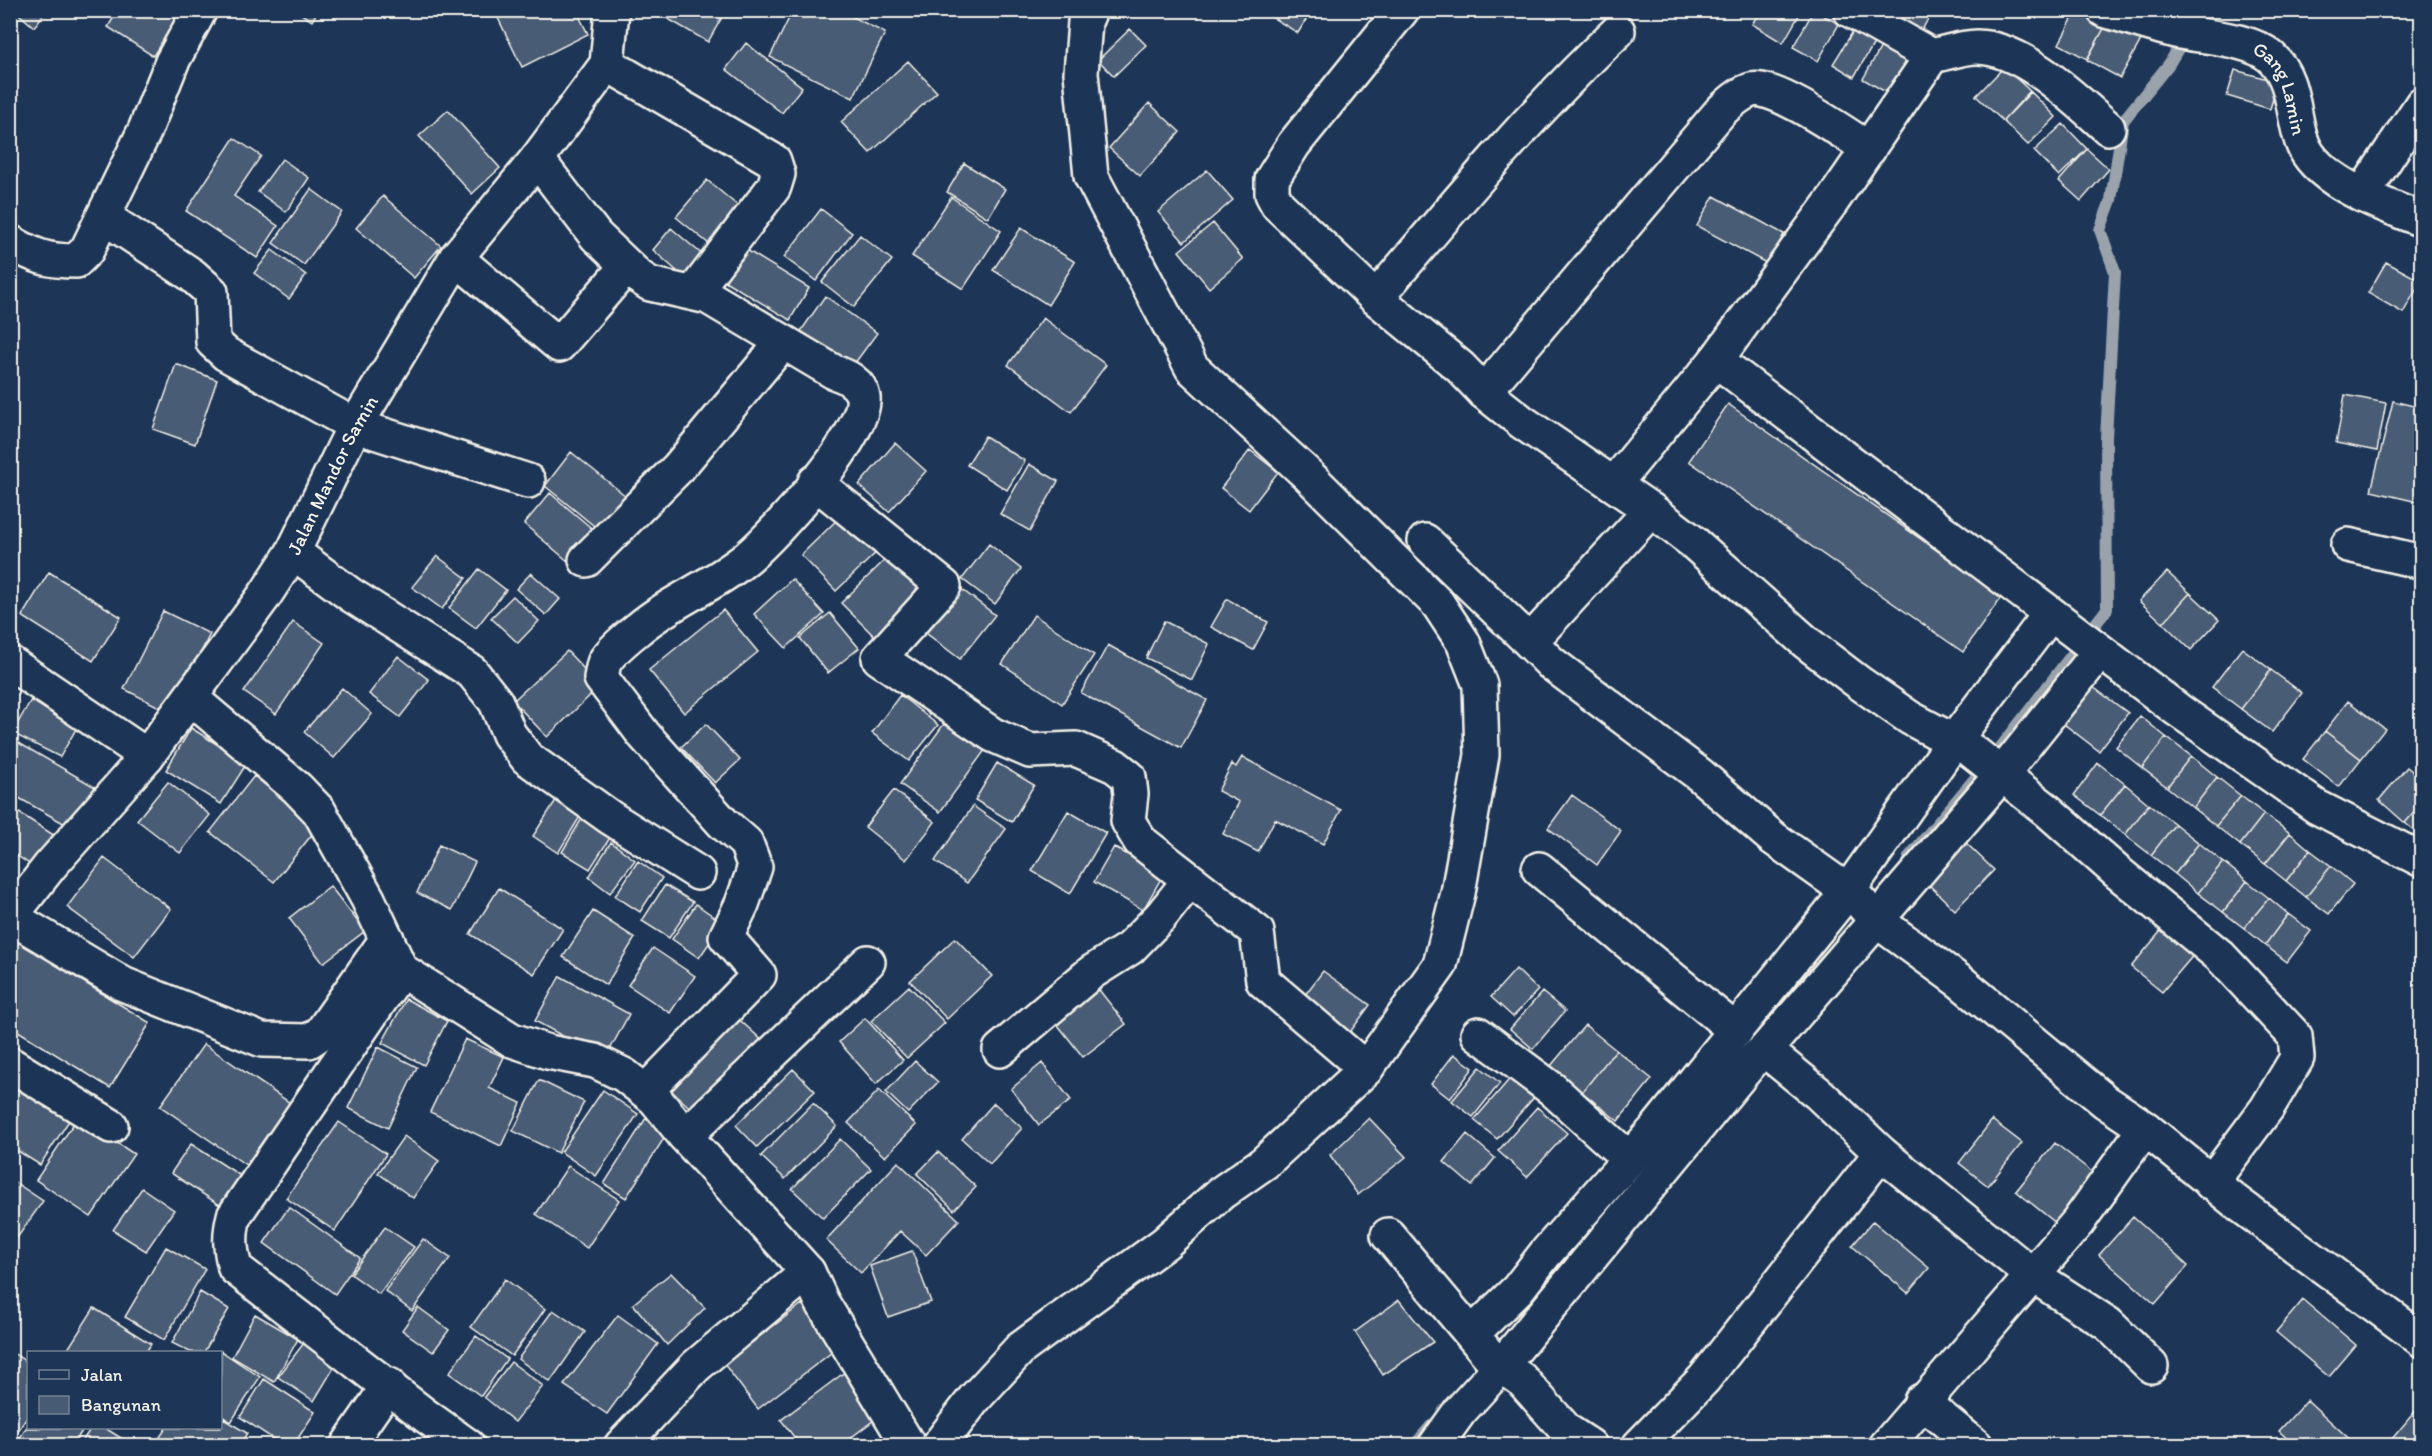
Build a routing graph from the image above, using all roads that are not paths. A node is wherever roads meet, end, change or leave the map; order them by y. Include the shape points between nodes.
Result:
1 (200, 10) edge
2 (612, 10) edge
3 (1090, 10) edge
4 (1402, 10) edge
5 (1850, 10) edge
6 (2104, 10) edge
7 (1618, 31) dead end
8 (1932, 56) junction
9 (607, 64) junction
10 (2421, 104) edge
11 (2108, 128) dead end
12 (1869, 149) junction
13 (537, 159) junction
14 (2362, 195) junction
15 (104, 218) junction
16 (2421, 220) edge
17 (10, 242) edge
18 (456, 258) junction
19 (626, 267) junction
20 (694, 292) junction
21 (1376, 298) junction
22 (783, 342) junction
23 (1716, 360) junction
24 (1484, 393) junction
25 (356, 426) junction
26 (528, 481) dead end
27 (814, 482) junction
28 (1615, 483) junction
29 (1651, 510) junction
30 (1425, 541) dead end
31 (2348, 545) dead end
32 (293, 552) junction
33 (586, 560) dead end
34 (2421, 562) edge
35 (2056, 618) junction
36 (1530, 642) junction
37 (2095, 647) junction
38 (10, 663) edge
39 (191, 698) junction
40 (147, 756) junction
41 (1980, 758) junction
42 (2421, 860) edge
43 (1539, 869) dead end
44 (698, 873) dead end
45 (1189, 881) junction
46 (1863, 906) junction
47 (11, 917) edge
48 (387, 939) junction
49 (868, 962) dead end
50 (401, 970) junction
51 (1736, 1031) junction
52 (1478, 1034) dead end
53 (1000, 1050) dead end
54 (1766, 1050) junction
55 (10, 1064) edge
56 (1366, 1069) junction
57 (646, 1091) junction
58 (111, 1126) dead end
59 (2145, 1128) junction
60 (685, 1136) junction
61 (1881, 1153) junction
62 (1628, 1158) junction
63 (2211, 1183) junction
64 (1388, 1235) dead end
65 (808, 1272) junction
66 (2031, 1274) junction
67 (2421, 1340) edge
68 (1487, 1351) junction
69 (2151, 1366) dead end
70 (389, 1385) junction
71 (1922, 1401) junction
72 (347, 1446) edge
73 (468, 1446) edge
74 (621, 1446) edge
75 (909, 1446) edge
76 (938, 1446) edge
77 (1435, 1446) edge
78 (1590, 1446) edge
79 (1639, 1446) edge
80 (1886, 1446) edge
81 (1976, 1446) edge

1 - 15 street via 172,62
2 - 9 street
3 - 56 street via 1085,22 1081,73 1091,176 1192,368 1308,475 1438,604 1463,642 1480,685 1482,755 1458,893 1440,965
4 - 21 street via 1294,144 1272,179 1272,194 1278,205
5 - 8 street
6 - 14 street, Gang Lamin via 2175,31 2222,39 2271,57 2284,75 2302,143 2314,163
7 - 21 street via 1564,82 1485,169
8 - 11 street via 1977,47 2002,52 2064,89
8 - 12 street
9 - 13 street, Jalan Mandor Samin
9 - 20 street via 774,161 778,174 774,187
10 - 14 street
12 - 23 street
12 - 24 street via 1775,92 1752,89 1737,97 1721,111
13 - 18 street, Jalan Mandor Samin
13 - 19 street via 596,236
14 - 16 street, Gang Lamin
15 - 17 street via 94,239 76,261 39,259
15 - 25 street via 192,275 211,292 213,342 226,354
18 - 19 street via 560,345
18 - 25 street, Jalan Mandor Samin
19 - 20 street via 650,284
20 - 22 street via 724,305
21 - 24 street via 1460,367
22 - 27 street via 848,376 863,396 858,423
22 - 33 street via 678,468
23 - 28 street
23 - 35 street
24 - 28 street
25 - 26 street
25 - 32 street, Jalan Mandor Samin
27 - 45 street via 944,586 879,658 993,735 1030,752 1076,749 1115,766 1129,777 1128,821 1140,841
27 - 57 street via 785,520 747,558 638,628 605,661 601,678 644,735 723,823 747,843 755,867 726,937 759,975
28 - 29 street
29 - 36 street
29 - 41 street via 1858,682 1910,718
30 - 36 street
31 - 34 street
32 - 39 street, Jalan Mandor Samin
32 - 44 street via 351,595 472,672 496,702 509,734 527,758
35 - 37 street
35 - 41 street
36 - 46 street via 1551,663 1700,775 1773,838
37 - 41 street
37 - 42 street via 2317,807
38 - 40 street
39 - 40 street, Jalan Mandor Samin
39 - 48 street via 319,811
40 - 47 street, Jalan Mandor Samin via 50,866
41 - 46 street
41 - 46 street
41 - 63 street via 2220,957 2295,1036 2297,1058
43 - 51 street
45 - 53 street via 1130,948 1092,972
45 - 56 street via 1257,932 1263,981
46 - 51 street
46 - 54 street
46 - 59 street via 2106,1102
47 - 48 street via 123,984 262,1040 309,1041 321,1033
48 - 50 street
49 - 60 street
50 - 57 street via 512,1040 595,1061
50 - 70 street via 234,1216 229,1236 235,1268
51 - 62 street
52 - 62 street via 1552,1089
54 - 61 street
54 - 68 street
55 - 58 street
56 - 76 street via 1264,1163 1221,1192 1165,1243 1020,1349
57 - 60 street
59 - 63 street
59 - 66 street via 2100,1194
60 - 65 street
61 - 66 street
61 - 79 street via 1704,1379
62 - 68 street via 1518,1289
63 - 67 street
64 - 68 street
65 - 74 street via 696,1366
65 - 75 street
66 - 69 street via 2108,1324
66 - 71 street
68 - 77 street via 1460,1411
68 - 78 street via 1521,1379 1567,1431
70 - 72 street
70 - 73 street
71 - 80 street
71 - 81 street

